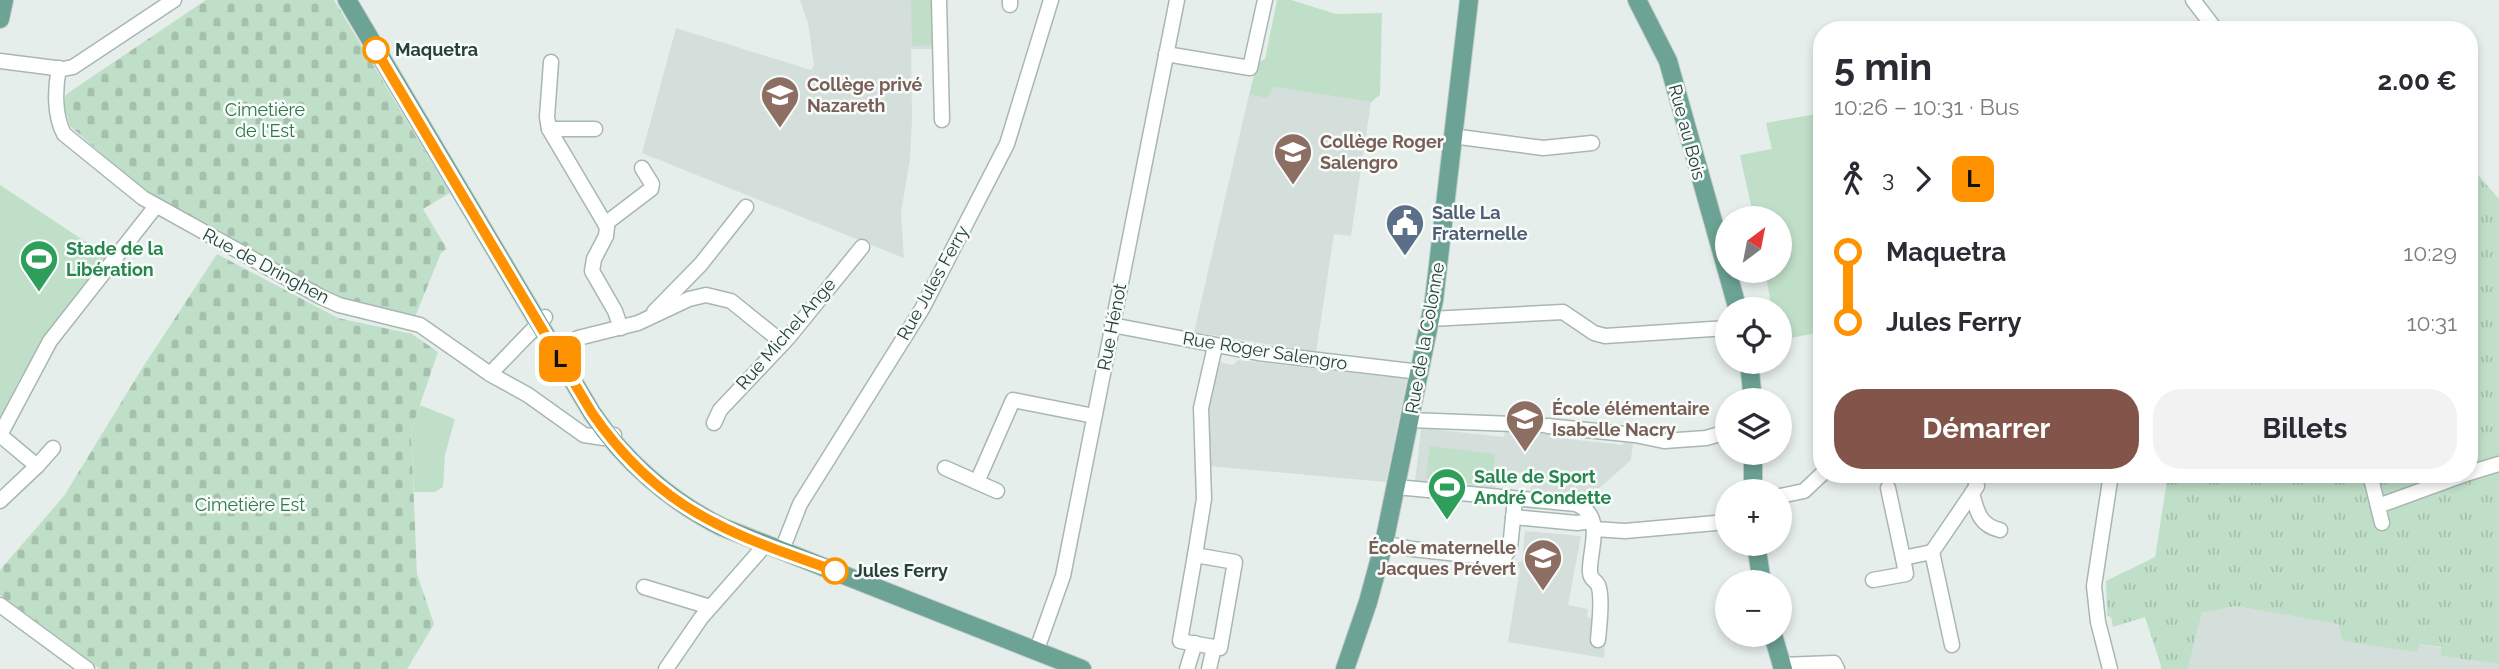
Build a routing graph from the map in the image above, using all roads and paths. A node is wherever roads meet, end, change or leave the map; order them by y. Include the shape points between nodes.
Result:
1 (4, 0) edge
2 (174, 0) edge
3 (346, 0) edge
4 (356, 0) edge
5 (939, 0) edge
6 (1051, 0) edge
7 (1177, 0) edge
8 (1265, 0) edge
9 (1469, 0) edge
10 (1637, 0) edge
11 (2193, 0) edge
12 (0, 7) edge
13 (0, 19) edge
14 (2209, 21) edge
15 (1166, 54) junction
16 (2, 60) edge
17 (551, 62) dead end
18 (59, 68) junction
19 (942, 120) dead end
20 (549, 129) junction
21 (595, 129) dead end
22 (1452, 136) junction
23 (1592, 143) dead end
24 (642, 168) dead end
25 (156, 206) junction
26 (746, 207) dead end
27 (606, 225) junction
28 (862, 247) dead end
29 (1734, 297) edge
30 (542, 320) junction
31 (646, 320) junction
32 (1430, 320) junction
33 (1112, 325) junction
34 (621, 328) junction
35 (1715, 329) edge
36 (783, 343) junction
37 (1214, 346) junction
38 (558, 348) junction
39 (1420, 372) junction
40 (490, 374) junction
41 (1094, 416) junction
42 (1410, 419) junction
43 (714, 423) dead end
44 (0, 435) edge
45 (1715, 435) edge
46 (607, 437) junction
47 (53, 448) dead end
48 (2499, 464) edge
49 (37, 466) junction
50 (945, 468) dead end
51 (2478, 471) edge
52 (977, 482) junction
53 (1813, 482) edge
54 (1976, 483) edge
55 (2110, 483) edge
56 (2372, 483) edge
57 (2443, 483) edge
58 (1396, 486) junction
59 (1888, 488) dead end
60 (996, 491) dead end
61 (1972, 493) junction
62 (1792, 494) edge
63 (1515, 499) junction
64 (0, 501) edge
65 (2378, 506) junction
66 (1513, 517) junction
67 (1715, 523) edge
68 (2382, 523) dead end
69 (1593, 525) junction
70 (2000, 530) dead end
71 (1384, 543) junction
72 (774, 547) junction
73 (1932, 552) junction
74 (1195, 555) junction
75 (1903, 558) junction
76 (1873, 580) dead end
77 (643, 587) dead end
78 (0, 605) edge
79 (710, 607) junction
80 (1598, 640) dead end
81 (1195, 643) junction
82 (1952, 645) dead end
83 (1214, 647) junction
84 (1777, 647) edge
85 (1036, 652) junction
86 (1052, 664) edge
87 (1783, 667) edge
88 (87, 669) edge
89 (666, 669) edge
90 (1082, 669) edge
91 (1187, 669) edge
92 (1209, 669) edge
93 (1345, 669) edge
94 (1837, 669) edge
95 (2110, 669) edge

1 - 12 main road
1 - 13 main road
2 - 18 street via 78,65
3 - 30 main road
4 - 30 main road
5 - 19 street
6 - 72 street, Rue Jules Ferry via 1007,144 922,309
7 - 15 street, Rue Hénot
8 - 15 street via 1250,68
9 - 22 main road, Rue de la Colonne
10 - 29 main road, Rue au Bois via 1668,61
11 - 14 street
15 - 33 street, Rue Hénot
16 - 18 street
17 - 20 street
18 - 25 street, Rue de Dringhen via 56,91 64,134
20 - 21 street
20 - 27 street
22 - 23 street via 1543,148
22 - 32 main road, Rue de la Colonne
24 - 27 street via 651,189
25 - 40 street, Rue de Dringhen via 321,297 420,326
25 - 44 street via 50,341
26 - 31 street
27 - 34 street via 592,271
28 - 36 street, Rue Michel Ange
30 - 38 main road
30 - 40 street
31 - 34 street
31 - 36 street via 694,297 717,296 736,303
32 - 35 street via 1563,312 1605,336
32 - 39 main road, Rue de la Colonne
33 - 37 street, Rue Roger Salengro
33 - 41 street, Rue Hénot
34 - 38 street via 583,336
36 - 43 street, Rue Michel Ange via 723,407
37 - 39 street, Rue Roger Salengro
37 - 74 street via 1201,408 1204,499
38 - 46 main road
39 - 42 main road, Rue de la Colonne
40 - 46 street, Rue de Dringhen via 584,435
41 - 52 street via 1013,400
41 - 85 street, Rue Hénot via 1063,576
42 - 45 street via 1545,426 1664,441
42 - 58 main road, Rue de la Colonne
44 - 49 street
46 - 72 main road via 666,492 699,514
47 - 49 street
48 - 51 street
49 - 64 street
50 - 52 street
52 - 60 street
53 - 62 street
54 - 61 street
55 - 95 street via 2094,599
56 - 65 street
57 - 65 street
58 - 63 street
58 - 71 main road, Rue de la Colonne
59 - 75 street
61 - 70 street via 1980,520
61 - 73 street
63 - 66 street
63 - 69 street via 1579,505
65 - 68 street
66 - 69 street
66 - 71 street via 1510,550 1500,558
67 - 69 street via 1625,531
69 - 80 street via 1590,573 1599,589
71 - 93 main road, Rue de la Colonne
72 - 79 street
72 - 85 main road
73 - 75 street
73 - 82 street
74 - 81 street via 1180,641
74 - 83 street via 1235,562 1220,648
75 - 76 street via 1906,574
77 - 79 street
78 - 88 street
79 - 89 street
81 - 83 street
81 - 91 street
83 - 92 street
84 - 87 main road
85 - 86 main road
86 - 90 main road
87 - 94 street via 1834,663

